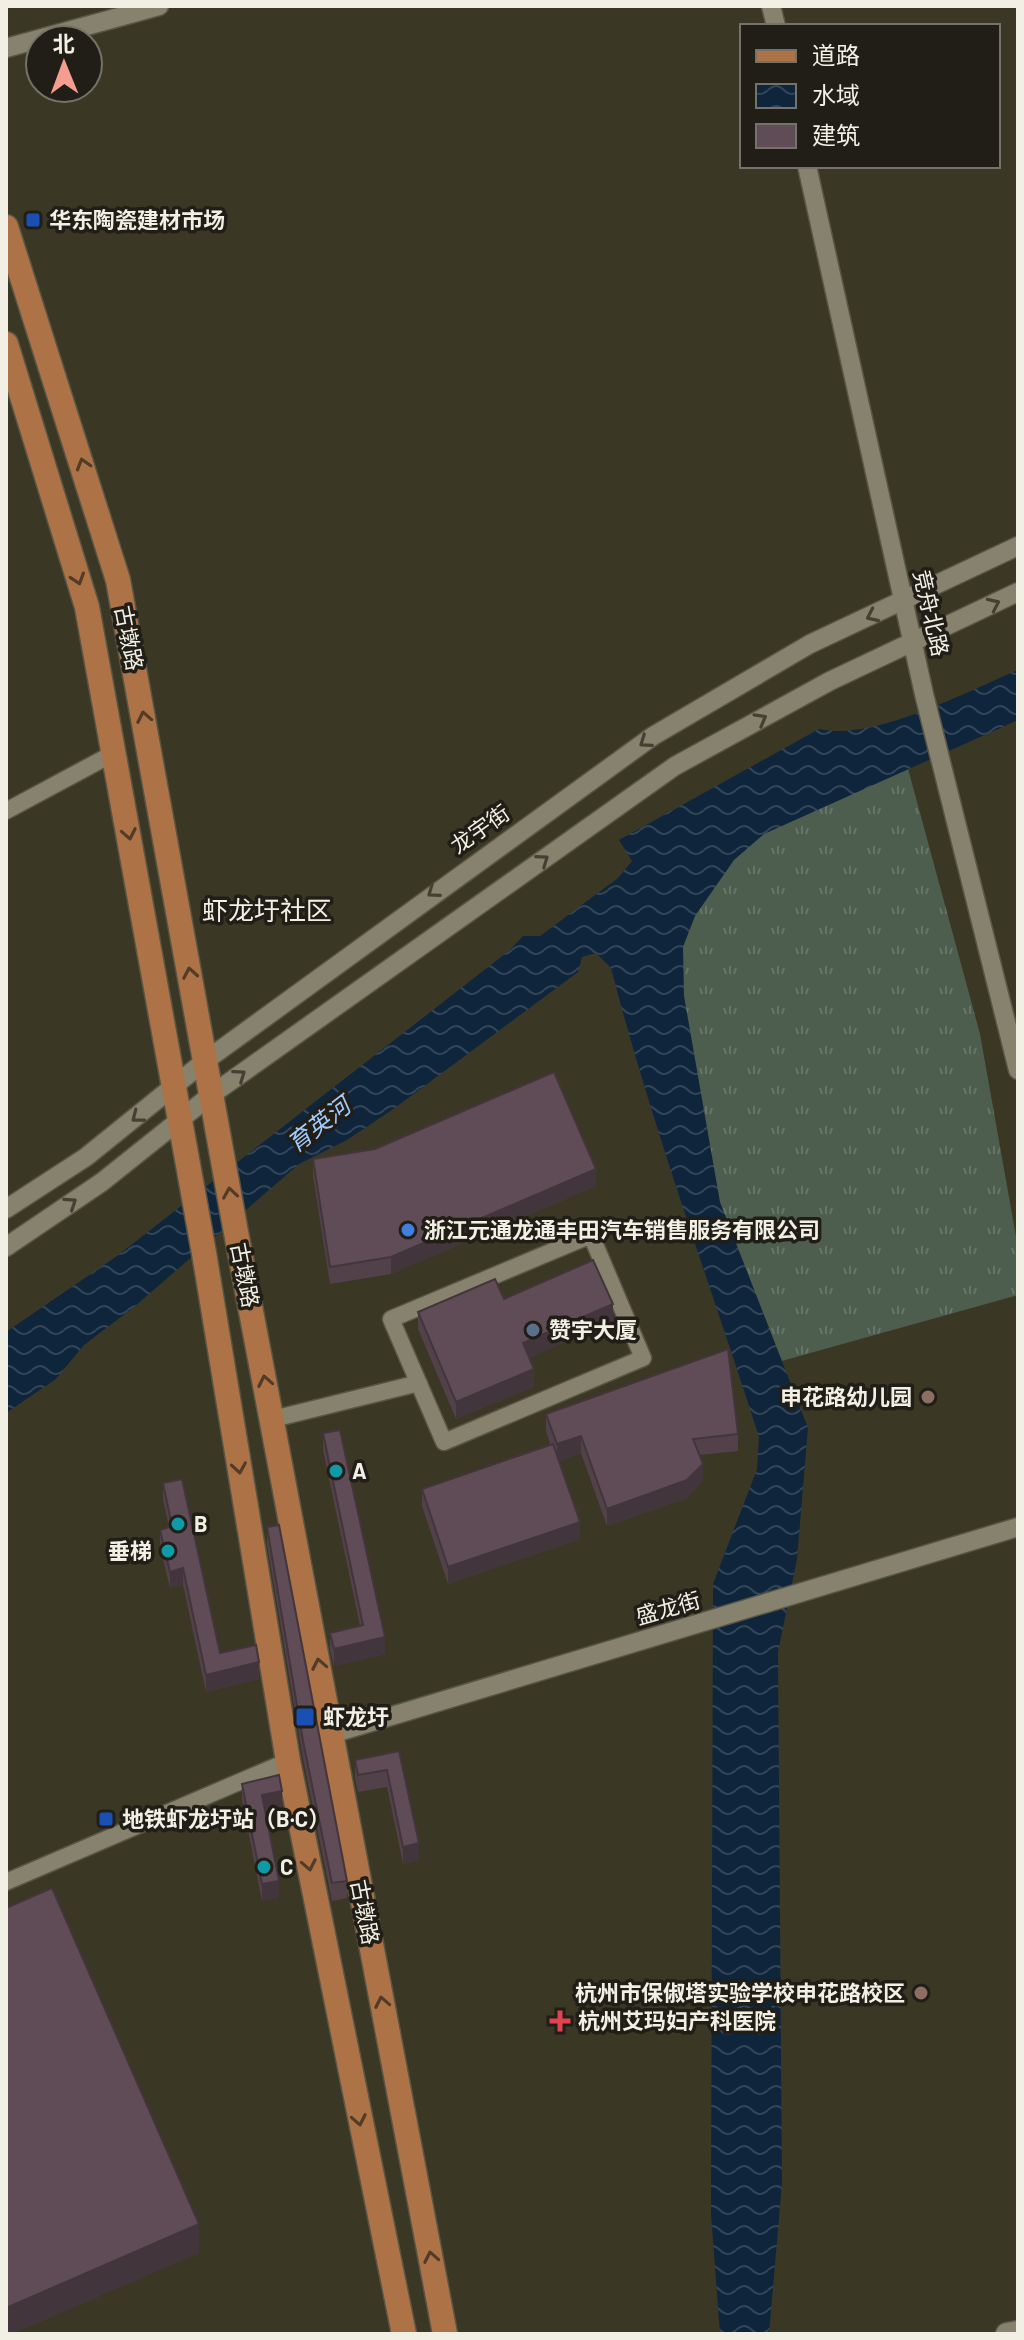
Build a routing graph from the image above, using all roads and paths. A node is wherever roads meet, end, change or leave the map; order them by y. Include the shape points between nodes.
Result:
1 (159, 6) edge
2 (6, 48) edge
3 (807, 168) edge
4 (6, 227) edge
5 (6, 344) edge
6 (1018, 546) edge
7 (1018, 592) edge
8 (903, 601) junction
9 (914, 642) junction
10 (114, 753) junction
11 (6, 811) edge
12 (205, 1061) junction
13 (1018, 1070) edge
14 (173, 1089) junction
15 (211, 1095) junction
16 (179, 1123) junction
17 (6, 1209) edge
18 (6, 1247) edge
19 (419, 1383) junction
20 (273, 1419) junction
21 (1018, 1527) edge
22 (332, 1734) junction
23 (288, 1761) junction
24 (6, 1882) edge
25 (1018, 2332) edge
26 (404, 2334) edge
27 (445, 2334) edge
28 (1007, 2334) edge

1 - 2 street
3 - 8 street, 竞舟北路
12 -> 4 main road, 古墩路 via 118,580
5 -> 10 main road, 古墩路 via 87,607
6 - 8 street, 龙宇街
9 -> 7 street
8 - 9 street, 竞舟北路
8 -> 12 street, 龙宇街 via 810,644 653,736
9 - 13 street, 竞舟北路
15 -> 9 street via 675,766 830,681
10 - 11 street
10 -> 14 main road, 古墩路
12 - 14 street, 龙宇街
12 - 15 main road, 古墩路
14 - 16 main road, 古墩路
14 -> 17 street, 龙宇街 via 86,1157
15 - 16 street
20 -> 15 main road, 古墩路
18 -> 16 street
16 -> 23 main road, 古墩路
19 - 19 street via 444,1442 643,1358 591,1235 391,1319
19 - 20 street
22 -> 20 main road, 古墩路
21 - 22 street, 盛龙街
27 -> 22 main road, 古墩路
23 - 24 street
23 -> 26 main road, 古墩路
25 - 28 main road

